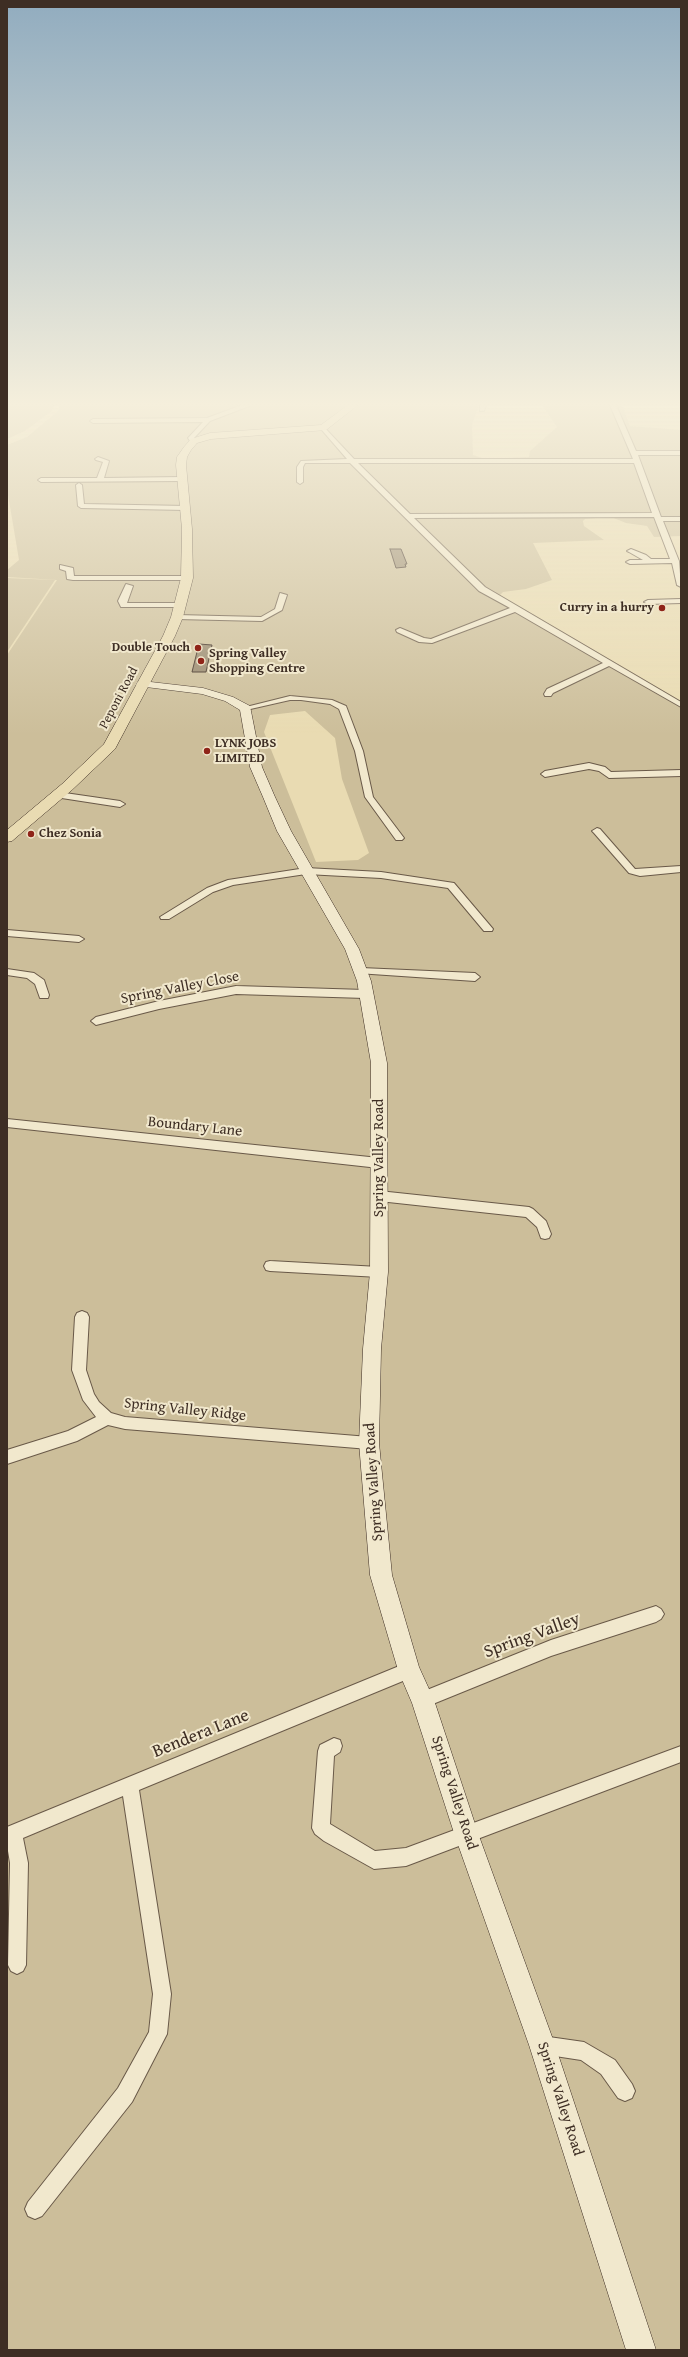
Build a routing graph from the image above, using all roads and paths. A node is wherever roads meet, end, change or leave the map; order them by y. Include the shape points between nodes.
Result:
1 (186, 515) edge
2 (656, 515) edge
3 (409, 516) joint
4 (658, 519) junction
5 (681, 519) edge
6 (681, 522) edge
7 (631, 551) dead end
8 (672, 552) junction
9 (681, 552) edge
10 (675, 561) junction
11 (630, 562) dead end
12 (649, 562) junction
13 (63, 567) dead end
14 (187, 578) junction
15 (681, 585) edge
16 (129, 586) dead end
17 (283, 596) dead end
18 (681, 601) edge
19 (648, 602) dead end
20 (181, 605) junction
21 (515, 609) junction
22 (177, 617) junction
23 (400, 630) dead end
24 (610, 663) junction
25 (142, 684) junction
26 (548, 694) dead end
27 (681, 705) edge
28 (246, 708) junction
29 (681, 773) edge
30 (546, 774) dead end
31 (58, 795) junction
32 (120, 804) dead end
33 (597, 832) dead end
34 (7, 838) edge
35 (399, 838) dead end
36 (681, 869) edge
37 (306, 871) junction
38 (165, 917) dead end
39 (488, 929) dead end
40 (7, 933) edge
41 (79, 939) dead end
42 (361, 971) junction
43 (7, 972) edge
44 (475, 977) dead end
45 (365, 994) junction
46 (44, 995) dead end
47 (96, 1021) dead end
48 (7, 1124) edge
49 (379, 1163) junction
50 (379, 1196) junction
51 (545, 1234) dead end
52 (270, 1266) dead end
53 (379, 1272) junction
54 (82, 1317) dead end
55 (107, 1418) junction
56 (369, 1443) junction
57 (7, 1457) edge
58 (656, 1614) dead end
59 (409, 1670) junction
60 (423, 1700) junction
61 (334, 1746) dead end
62 (681, 1754) edge
63 (130, 1785) junction
64 (11, 1834) edge
65 (467, 1836) junction
66 (17, 1965) dead end
67 (542, 2045) junction
68 (625, 2091) dead end
69 (35, 2209) dead end
70 (641, 2350) edge

1 - 14 main road, Peponi Road
2 - 4 street
3 - 4 street
3 - 21 street via 482,589
4 - 5 street
4 - 6 street
4 - 8 street
7 - 12 street via 644,556
8 - 9 street
8 - 10 street
10 - 12 street
10 - 15 street
11 - 12 street
13 - 14 street via 70,570 70,577 73,578
14 - 20 main road, Peponi Road
16 - 20 street via 122,602 124,605
17 - 22 street via 278,610 262,619
18 - 19 street
20 - 22 main road, Peponi Road
21 - 23 street via 432,641 422,640
21 - 24 street
22 - 25 main road, Peponi Road
24 - 26 street
24 - 27 street
25 - 28 street via 203,691 229,699
25 - 31 main road, Peponi Road via 110,746
28 - 35 street via 290,698 332,702 343,708 358,751 369,797
28 - 37 street, Spring Valley Road via 256,767 284,831
29 - 30 street via 609,775 602,769 589,766
31 - 32 street
31 - 34 main road, Peponi Road
33 - 36 street via 632,871 640,873
37 - 38 street via 231,882 210,890
37 - 39 street via 381,875 451,885 464,897
37 - 42 street, Spring Valley Road via 352,949
40 - 41 street
42 - 44 street
42 - 45 street, Spring Valley Road
43 - 46 street via 30,975 40,982
45 - 47 street, Spring Valley Close via 236,990 159,1005
45 - 49 street, Spring Valley Road via 380,1062
48 - 49 street, Boundary Lane
49 - 50 street, Spring Valley Road
50 - 51 street via 529,1212 542,1224
50 - 53 street, Spring Valley Road
52 - 53 street
53 - 56 street, Spring Valley Road via 372,1349
54 - 55 street, Spring Valley Ridge via 79,1370 88,1396
55 - 56 street, Spring Valley Ridge via 125,1423
55 - 57 street via 72,1436
56 - 59 street, Spring Valley Road via 381,1575
58 - 60 street, Spring Valley via 551,1648
59 - 60 street, Spring Valley Road
59 - 63 street, Bendera Lane
60 - 65 street, Spring Valley Road
61 - 65 street via 326,1751 321,1810 321,1828 330,1835 374,1860 406,1857
62 - 65 street
63 - 64 street, Bendera Lane
63 - 69 street via 162,1994 158,2034 126,2095
64 - 66 street via 19,1863
65 - 67 street, Spring Valley Road
67 - 68 street via 584,2051 608,2067
67 - 70 street, Spring Valley Road

